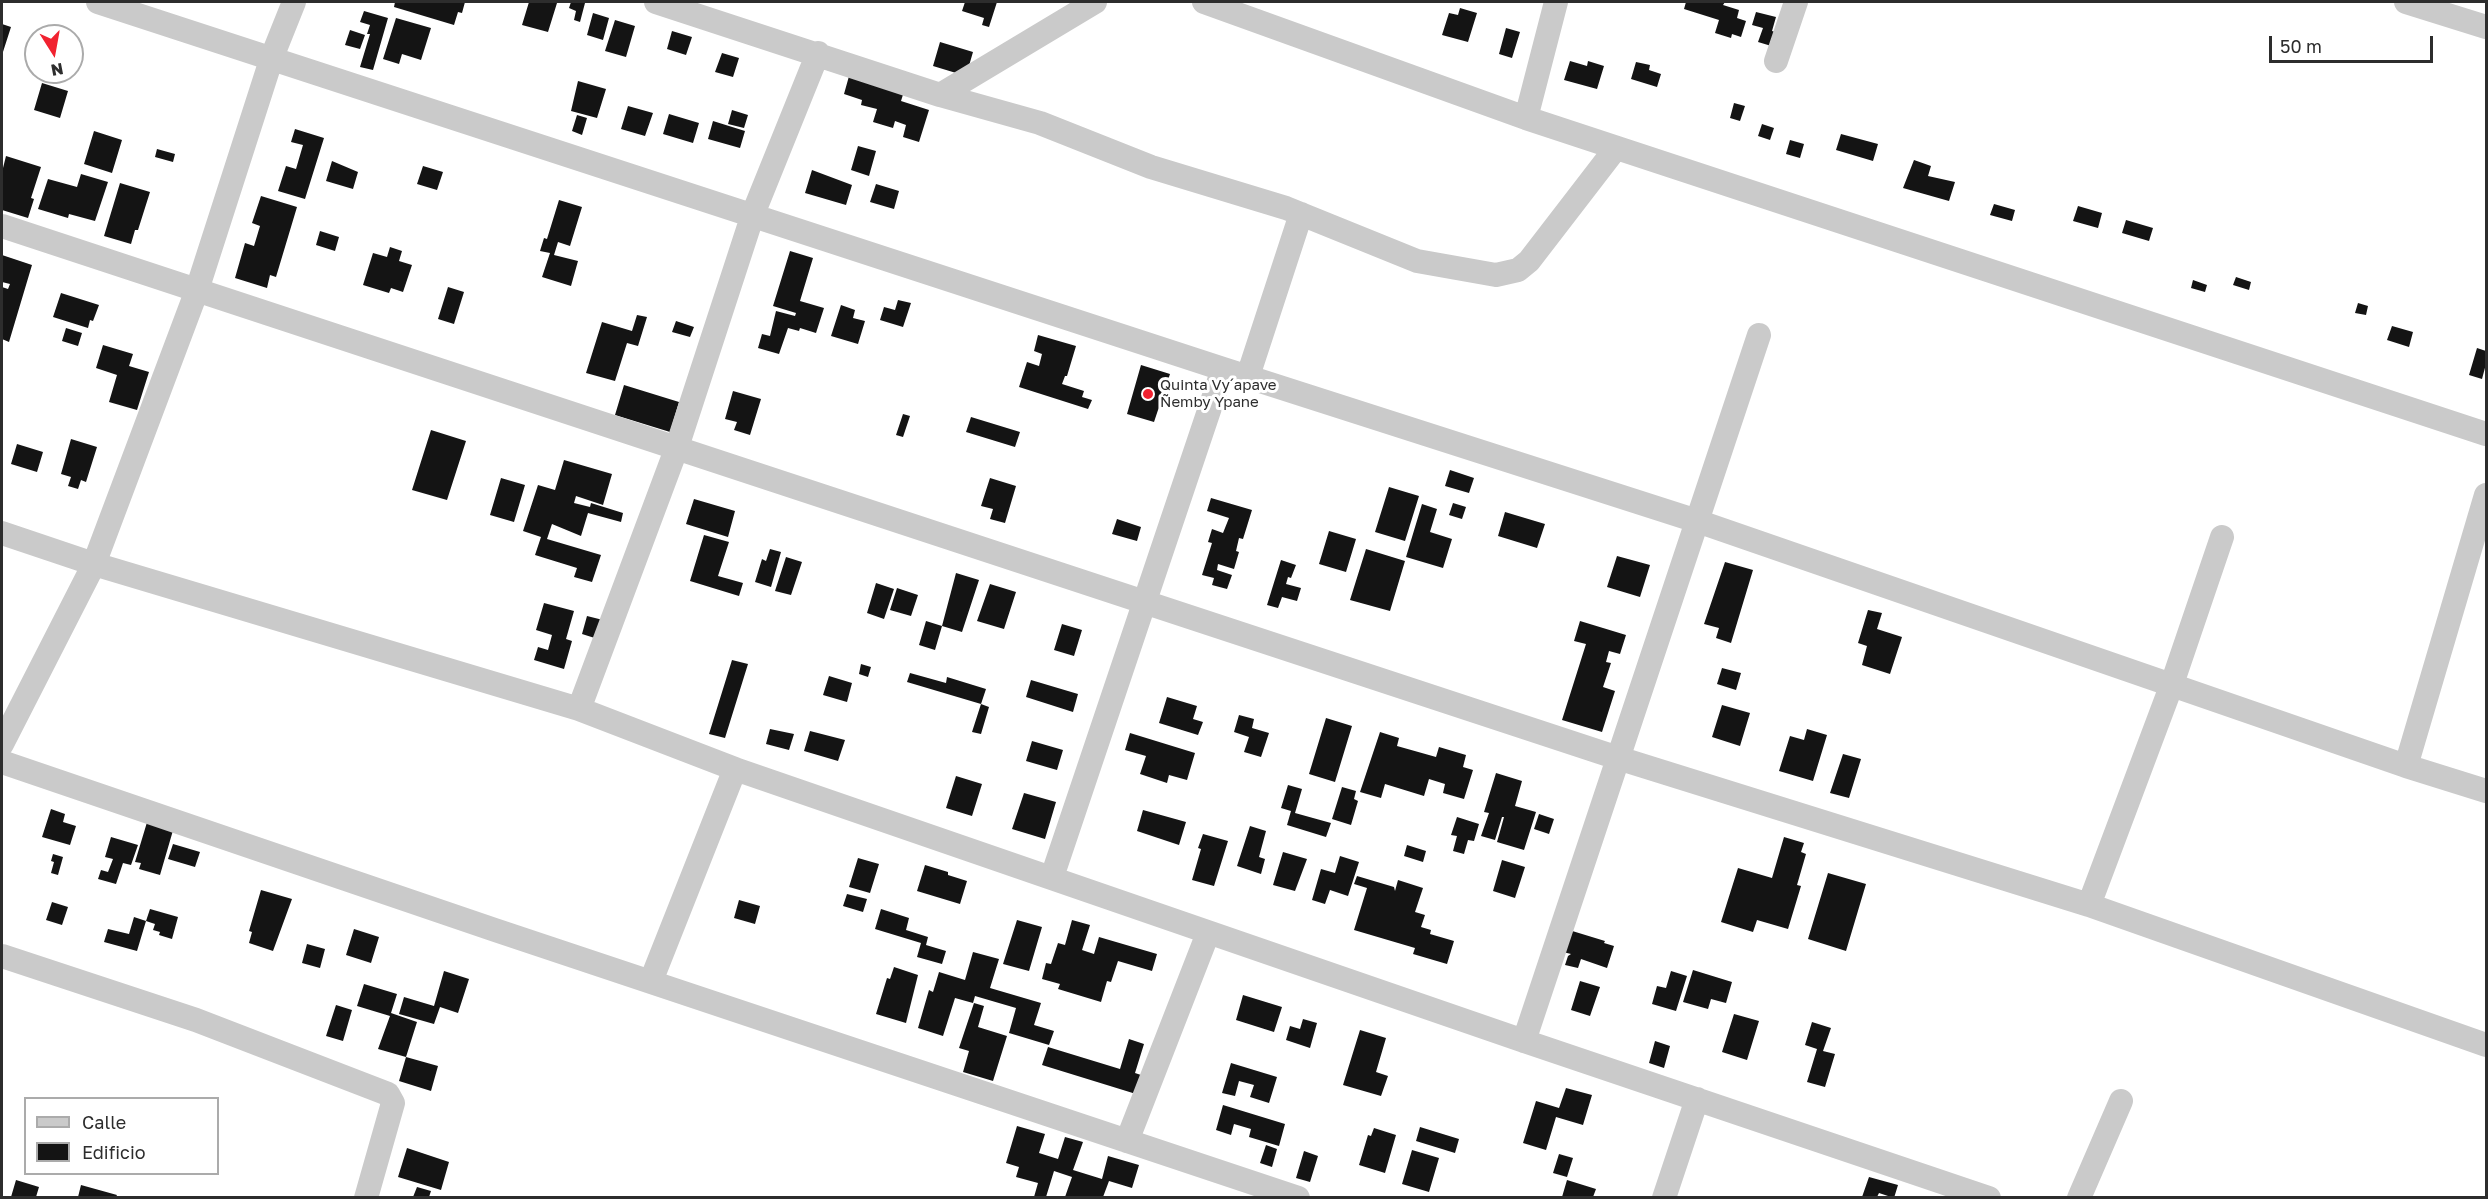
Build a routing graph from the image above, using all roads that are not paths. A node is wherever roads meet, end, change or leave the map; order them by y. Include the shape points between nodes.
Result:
1 (98, 2) edge
2 (294, 2) edge
3 (656, 2) edge
4 (1095, 2) edge
5 (1204, 2) edge
6 (1556, 2) edge
7 (1797, 2) edge
8 (2406, 2) edge
9 (2487, 27) edge
10 (818, 53) junction
11 (272, 57) junction
12 (1776, 61) dead end
13 (940, 95) junction
14 (1526, 118) junction
15 (1616, 148) junction
16 (753, 214) junction
17 (1302, 214) junction
18 (2, 226) edge
19 (196, 290) junction
20 (1758, 335) dead end
21 (1223, 369) junction
22 (1248, 376) junction
23 (2487, 434) edge
24 (677, 447) junction
25 (2487, 495) edge
26 (1697, 521) junction
27 (2, 533) edge
28 (2222, 537) dead end
29 (94, 564) junction
30 (1145, 604) junction
31 (2172, 684) junction
32 (579, 709) junction
33 (2, 744) edge
34 (1618, 758) junction
35 (2, 762) edge
36 (2406, 766) junction
37 (735, 769) junction
38 (2487, 791) edge
39 (1052, 877) junction
40 (2089, 905) junction
41 (1208, 933) junction
42 (2, 956) edge
43 (651, 981) junction
44 (1524, 1041) junction
45 (2487, 1045) edge
46 (1697, 1099) junction
47 (2121, 1101) dead end
48 (1127, 1141) junction
49 (366, 1197) edge
50 (1298, 1197) edge
51 (1664, 1197) edge
52 (1989, 1197) edge
53 (2079, 1197) edge

1 - 11 street
2 - 11 street
3 - 10 street
4 - 13 street
5 - 14 street
6 - 14 street
7 - 12 street
8 - 9 street
10 - 13 street
10 - 16 street
11 - 16 street
11 - 19 street
13 - 17 street via 1040,123 1150,167
14 - 15 street
15 - 17 street via 1530,261 1518,270 1496,275 1417,261
15 - 23 street
16 - 21 street
16 - 24 street
17 - 22 street
18 - 19 street
19 - 24 street
19 - 29 street
20 - 26 street
21 - 22 street
21 - 30 street
22 - 26 street
24 - 30 street
24 - 32 street
25 - 36 street
26 - 31 street
26 - 34 street
27 - 29 street
28 - 31 street
29 - 32 street
29 - 33 street
30 - 34 street
30 - 39 street
31 - 36 street
31 - 40 street
32 - 37 street
34 - 40 street
34 - 44 street
35 - 43 street
36 - 38 street
37 - 39 street
37 - 43 street
39 - 41 street
40 - 45 street
41 - 44 street
41 - 48 street
42 - 49 street via 196,1020 388,1094 393,1103
43 - 48 street
44 - 46 street
46 - 51 street
46 - 52 street
47 - 53 street
48 - 50 street

